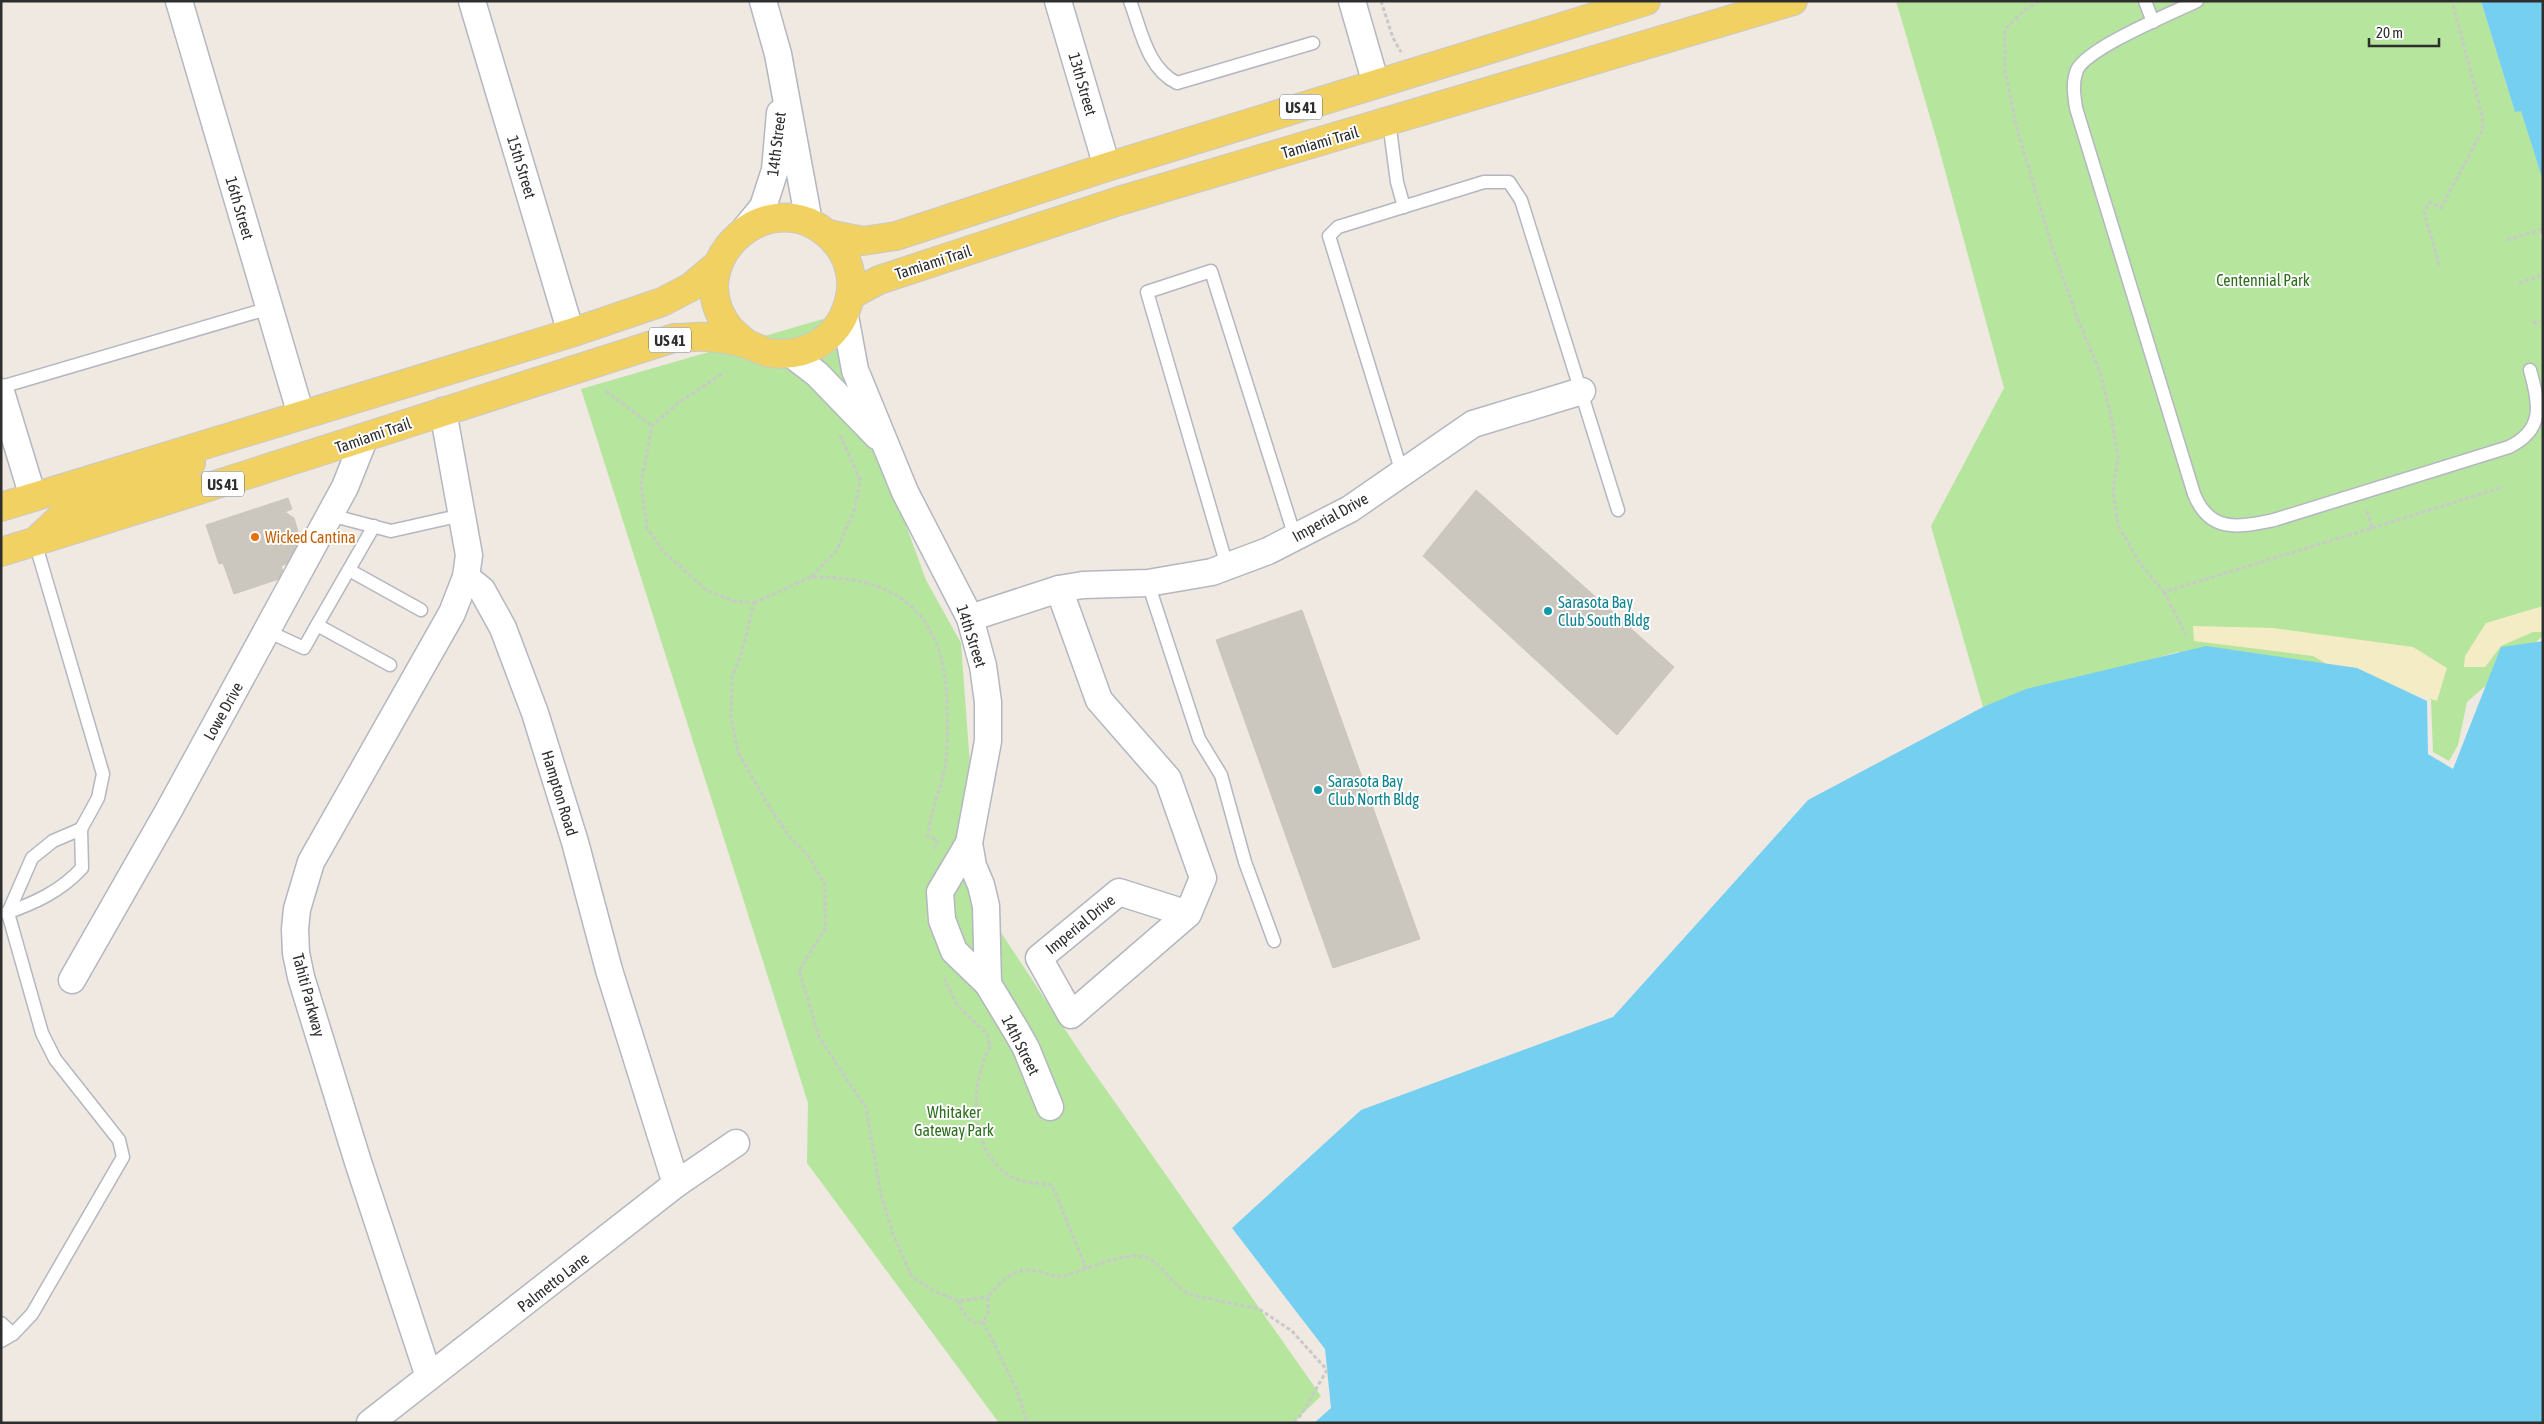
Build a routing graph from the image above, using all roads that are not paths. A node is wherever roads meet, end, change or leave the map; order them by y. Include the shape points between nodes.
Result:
1 (179, 1) edge
2 (472, 1) edge
3 (763, 1) edge
4 (1058, 1) edge
5 (1130, 1) edge
6 (1352, 1) edge
7 (1646, 1) edge
8 (1755, 1) edge
9 (1793, 1) edge
10 (2145, 1) edge
11 (2197, 1) edge
12 (1725, 21) junction
13 (2153, 22) junction
14 (1313, 43) dead end
15 (783, 82) junction
16 (1376, 84) junction
17 (1389, 122) junction
18 (1107, 167) junction
19 (1404, 207) junction
20 (818, 228) junction
21 (745, 229) junction
22 (718, 264) junction
23 (848, 306) junction
24 (270, 308) junction
25 (571, 332) junction
26 (747, 344) junction
27 (791, 354) junction
28 (2530, 370) dead end
29 (1, 387) edge
30 (1582, 391) junction
31 (1, 392) edge
32 (443, 411) junction
33 (301, 416) junction
34 (262, 428) junction
35 (364, 437) junction
36 (885, 444) junction
37 (1402, 473) junction
38 (33, 497) junction
39 (1, 507) edge
40 (1618, 510) dead end
41 (330, 515) junction
42 (462, 515) junction
43 (374, 526) junction
44 (1295, 537) junction
45 (34, 542) junction
46 (1, 552) edge
47 (1227, 566) junction
48 (348, 570) junction
49 (466, 577) junction
50 (1148, 583) junction
51 (1059, 589) junction
52 (421, 610) dead end
53 (970, 618) junction
54 (317, 624) junction
55 (267, 631) junction
56 (390, 665) dead end
57 (81, 829) junction
58 (969, 843) junction
59 (5, 914) edge
60 (1188, 914) junction
61 (1274, 941) dead end
62 (72, 980) dead end
63 (988, 984) junction
64 (1050, 1107) dead end
65 (736, 1143) dead end
66 (676, 1184) junction
67 (1, 1324) edge
68 (13, 1334) junction
69 (1, 1341) edge
70 (429, 1378) junction
71 (370, 1423) edge

1 - 24 street, 16th Street
2 - 25 street, 15th Street
3 - 15 street, 14th Street
4 - 18 street, 13th Street
5 - 14 lane via 1158,69 1177,83
6 - 16 street
7 - 16 main road, Tamiami Trail / US 41
8 - 12 main road
9 - 12 main road, Tamiami Trail / US 41
10 - 13 lane
11 - 13 lane
12 - 17 main road, Tamiami Trail / US 41
13 - 28 lane via 2092,54 2078,68 2073,86 2076,108 2198,505 2212,520 2238,527 2274,520 2524,441 2534,429 2537,410
15 - 20 street, 14th Street
15 - 21 street, 14th Street via 776,170 763,207
16 - 18 main road, Tamiami Trail / US 41
17 - 19 lane via 1397,182
17 - 23 main road, Tamiami Trail / US 41 via 1119,201 879,280
18 - 20 main road, Tamiami Trail / US 41 via 896,236 863,241
19 - 30 lane via 1484,182 1509,182 1521,200
19 - 37 lane via 1338,227 1329,236
20 - 21 main road, Tamiami Trail / US 41 via 787,217 765,219
20 - 23 main road via 843,251 851,272
21 - 22 main road, Tamiami Trail / US 41 via 728,244
22 - 25 main road, Tamiami Trail / US 41 via 691,287 662,302
22 - 26 main road, Tamiami Trail via 715,286 719,308 730,328
23 - 27 main road, Tamiami Trail / US 41 via 831,335 812,348
23 - 36 street, 14th Street via 856,370
24 - 29 lane
24 - 33 street, 16th Street
25 - 32 main road via 569,341 554,353 464,380 451,389
25 - 33 main road, Tamiami Trail / US 41
26 - 27 main road, Tamiami Trail / US 41 via 768,352
26 - 32 main road, Tamiami Trail / US 41 via 708,336 674,338
27 - 36 street, 14th Street via 817,374
30 - 37 street, Imperial Drive via 1473,424
30 - 40 lane
31 - 38 street
32 - 35 main road, Tamiami Trail / US 41
32 - 42 street
33 - 34 main road, Tamiami Trail / US 41
34 - 38 main road, Tamiami Trail / US 41
34 - 45 main road via 153,482 72,508
35 - 41 street, Lowe Drive via 345,487
35 - 45 main road, Tamiami Trail / US 41 via 313,456
36 - 53 street, 14th Street via 905,492
37 - 44 street, Imperial Drive via 1350,509
38 - 39 main road, Tamiami Trail / US 41
41 - 43 lane
41 - 55 street, Lowe Drive
42 - 43 lane via 391,531
42 - 49 street via 469,555
43 - 48 lane
44 - 47 street, Imperial Drive
44 - 47 lane via 1211,271 1147,292
45 - 46 main road, Tamiami Trail / US 41
45 - 57 lane via 103,774 98,798
47 - 50 street, Imperial Drive via 1212,572
48 - 52 lane
48 - 54 lane
49 - 66 street, Hampton Road via 482,590 503,628 535,713 575,842 609,970
49 - 70 street, Tahiti Parkway via 452,612 311,862 297,909 295,929 301,977
50 - 51 street, Imperial Drive
50 - 61 lane via 1199,739 1221,775 1246,862
51 - 53 street, Imperial Drive
51 - 60 street, Imperial Drive via 1099,700 1168,779 1202,878
53 - 58 street, 14th Street via 983,666 989,721
54 - 55 lane via 304,648
54 - 56 lane
55 - 62 street, Lowe Drive
57 - 59 lane via 53,841 32,858
57 - 59 lane via 82,868 52,894
58 - 63 street, 14th Street via 986,906
58 - 63 street, 14th Street via 944,884 940,902 942,920 954,951
59 - 68 lane via 42,1033 55,1059 119,1140 123,1157 32,1314
60 - 60 street, Imperial Drive via 1071,1015 1039,958 1119,892
63 - 64 street, 14th Street via 1026,1048
65 - 66 street, Palmetto Lane
66 - 70 street, Palmetto Lane
67 - 68 lane
68 - 69 lane
70 - 71 street, Palmetto Lane

